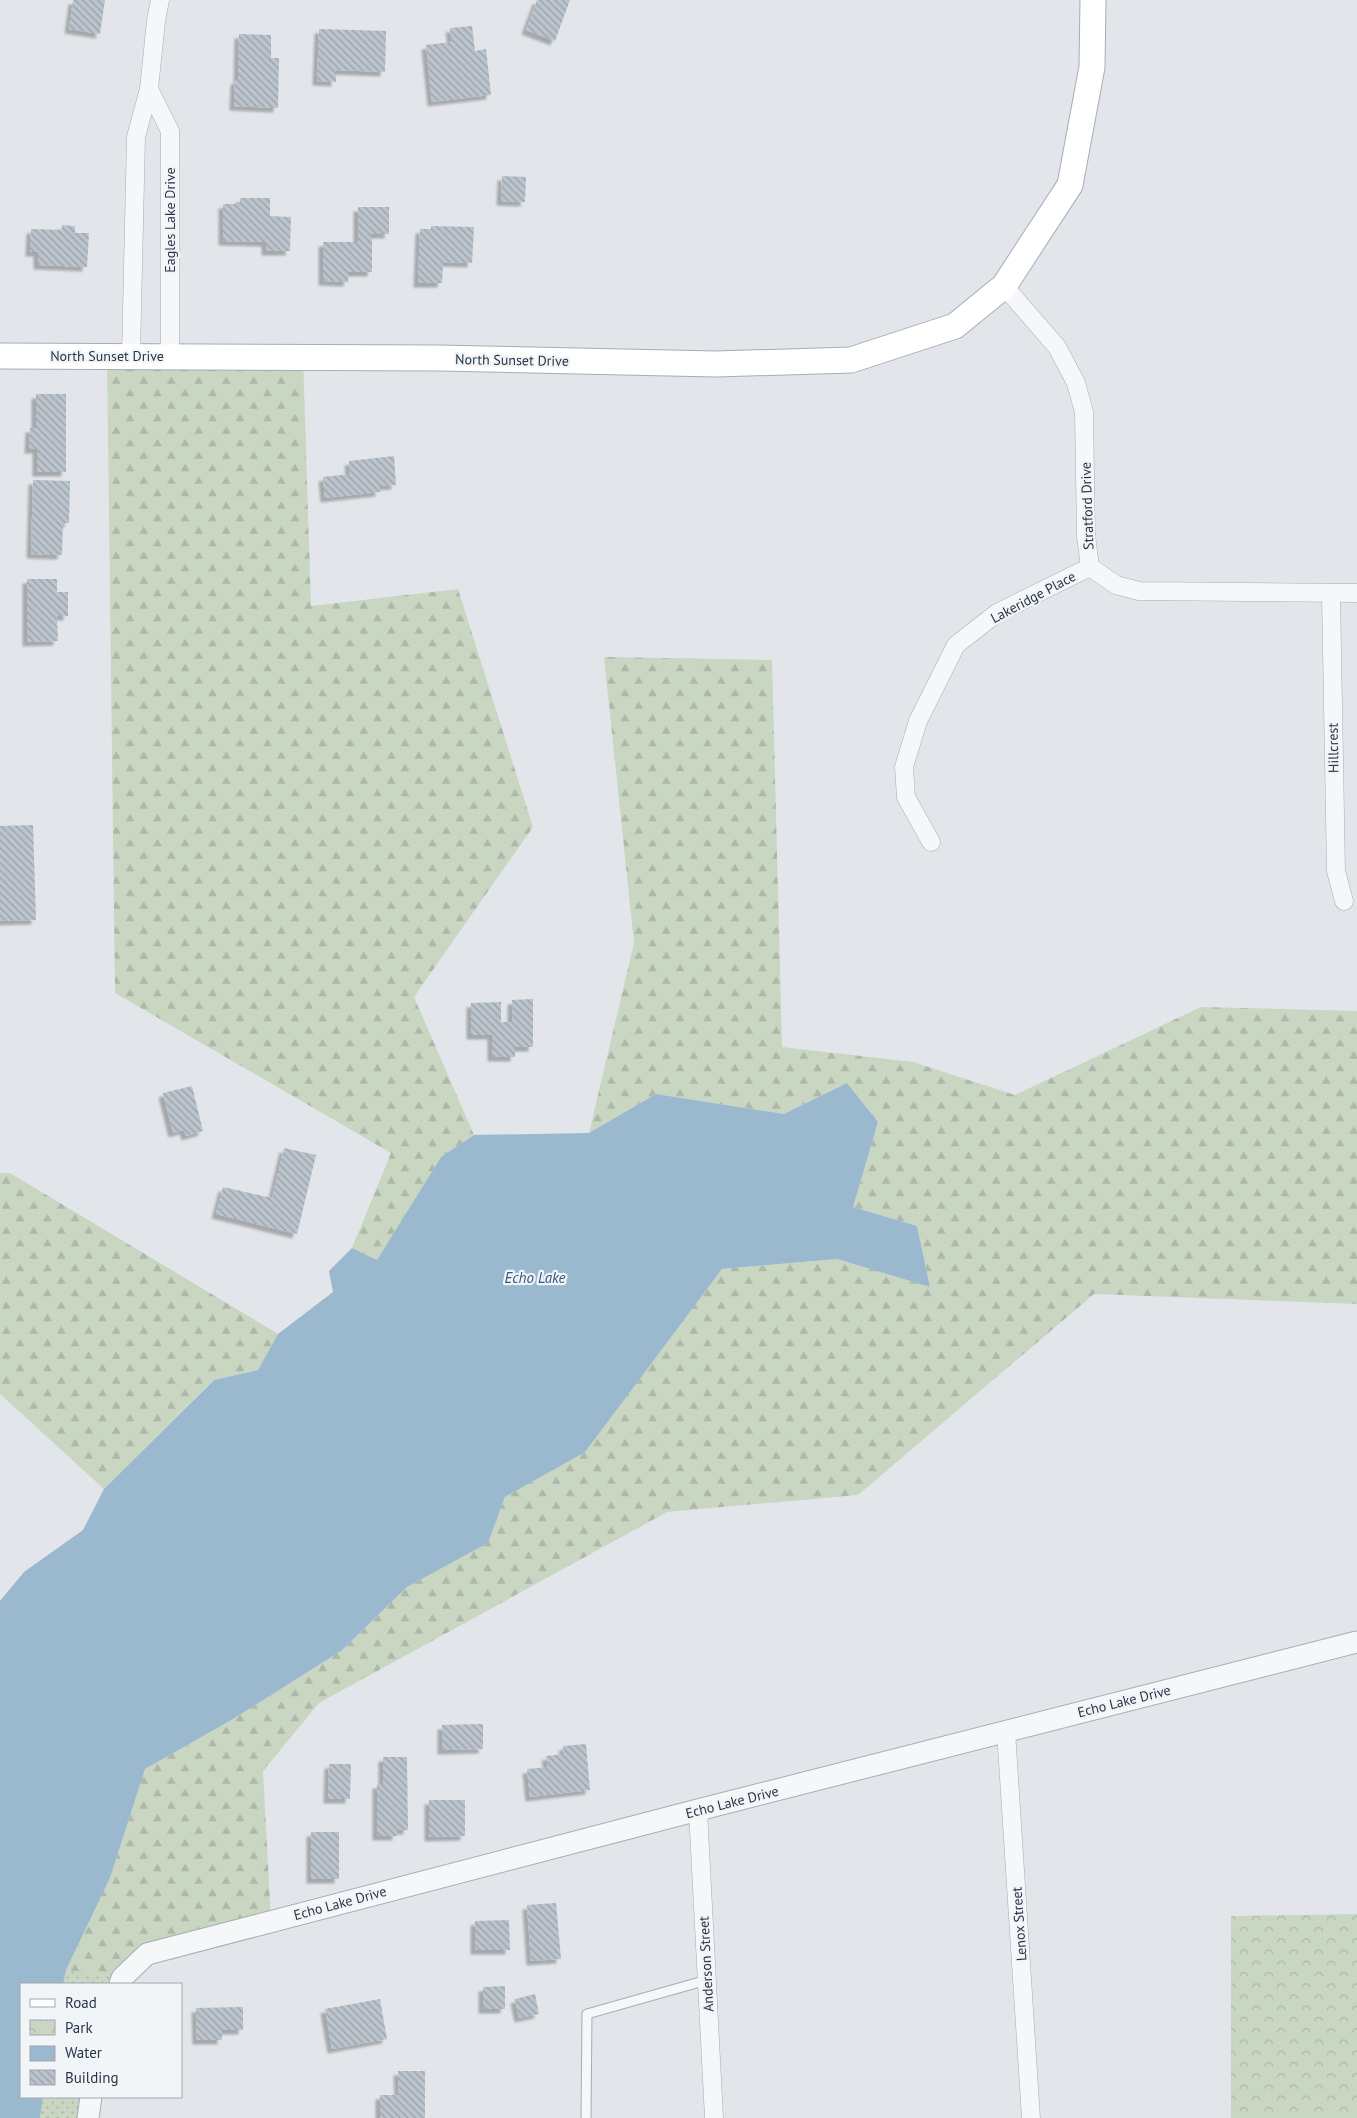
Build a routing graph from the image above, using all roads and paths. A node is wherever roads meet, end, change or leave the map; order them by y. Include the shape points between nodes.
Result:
1 (160, 0) edge
2 (1093, 0) edge
3 (149, 89) junction
4 (1004, 286) junction
5 (131, 355) junction
6 (0, 356) edge
7 (170, 356) junction
8 (1090, 567) junction
9 (1357, 593) edge
10 (1330, 594) junction
11 (931, 842) dead end
12 (1344, 901) dead end
13 (1357, 1642) edge
14 (1006, 1731) junction
15 (698, 1810) junction
16 (707, 1980) junction
17 (120, 1983) edge
18 (91, 2098) edge
19 (88, 2118) edge
20 (586, 2118) edge
21 (714, 2118) edge
22 (1031, 2118) edge

1 - 3 street
2 - 4 main road, North Sunset Drive via 1092,67 1070,185
3 - 5 street via 136,137
3 - 7 street, Eagles Lake Drive via 170,131
4 - 7 main road, North Sunset Drive via 955,326 851,360 716,364
4 - 8 street, Stratford Drive via 1057,347 1076,383 1084,412 1086,536
5 - 6 main road, North Sunset Drive
5 - 7 main road, North Sunset Drive
8 - 10 street, Stratford Drive via 1116,585 1139,591
8 - 11 street, Lakeridge Place via 997,613 956,646 918,721 904,767 906,797
9 - 10 street, Stratford Drive
10 - 12 street, Hillcrest via 1336,871
13 - 14 street, Echo Lake Drive
14 - 15 street, Echo Lake Drive
14 - 22 street, Lenox Street
15 - 16 street, Anderson Street
15 - 17 street, Echo Lake Drive via 147,1954
16 - 20 lane via 586,2014
16 - 21 street, Anderson Street
18 - 19 street

